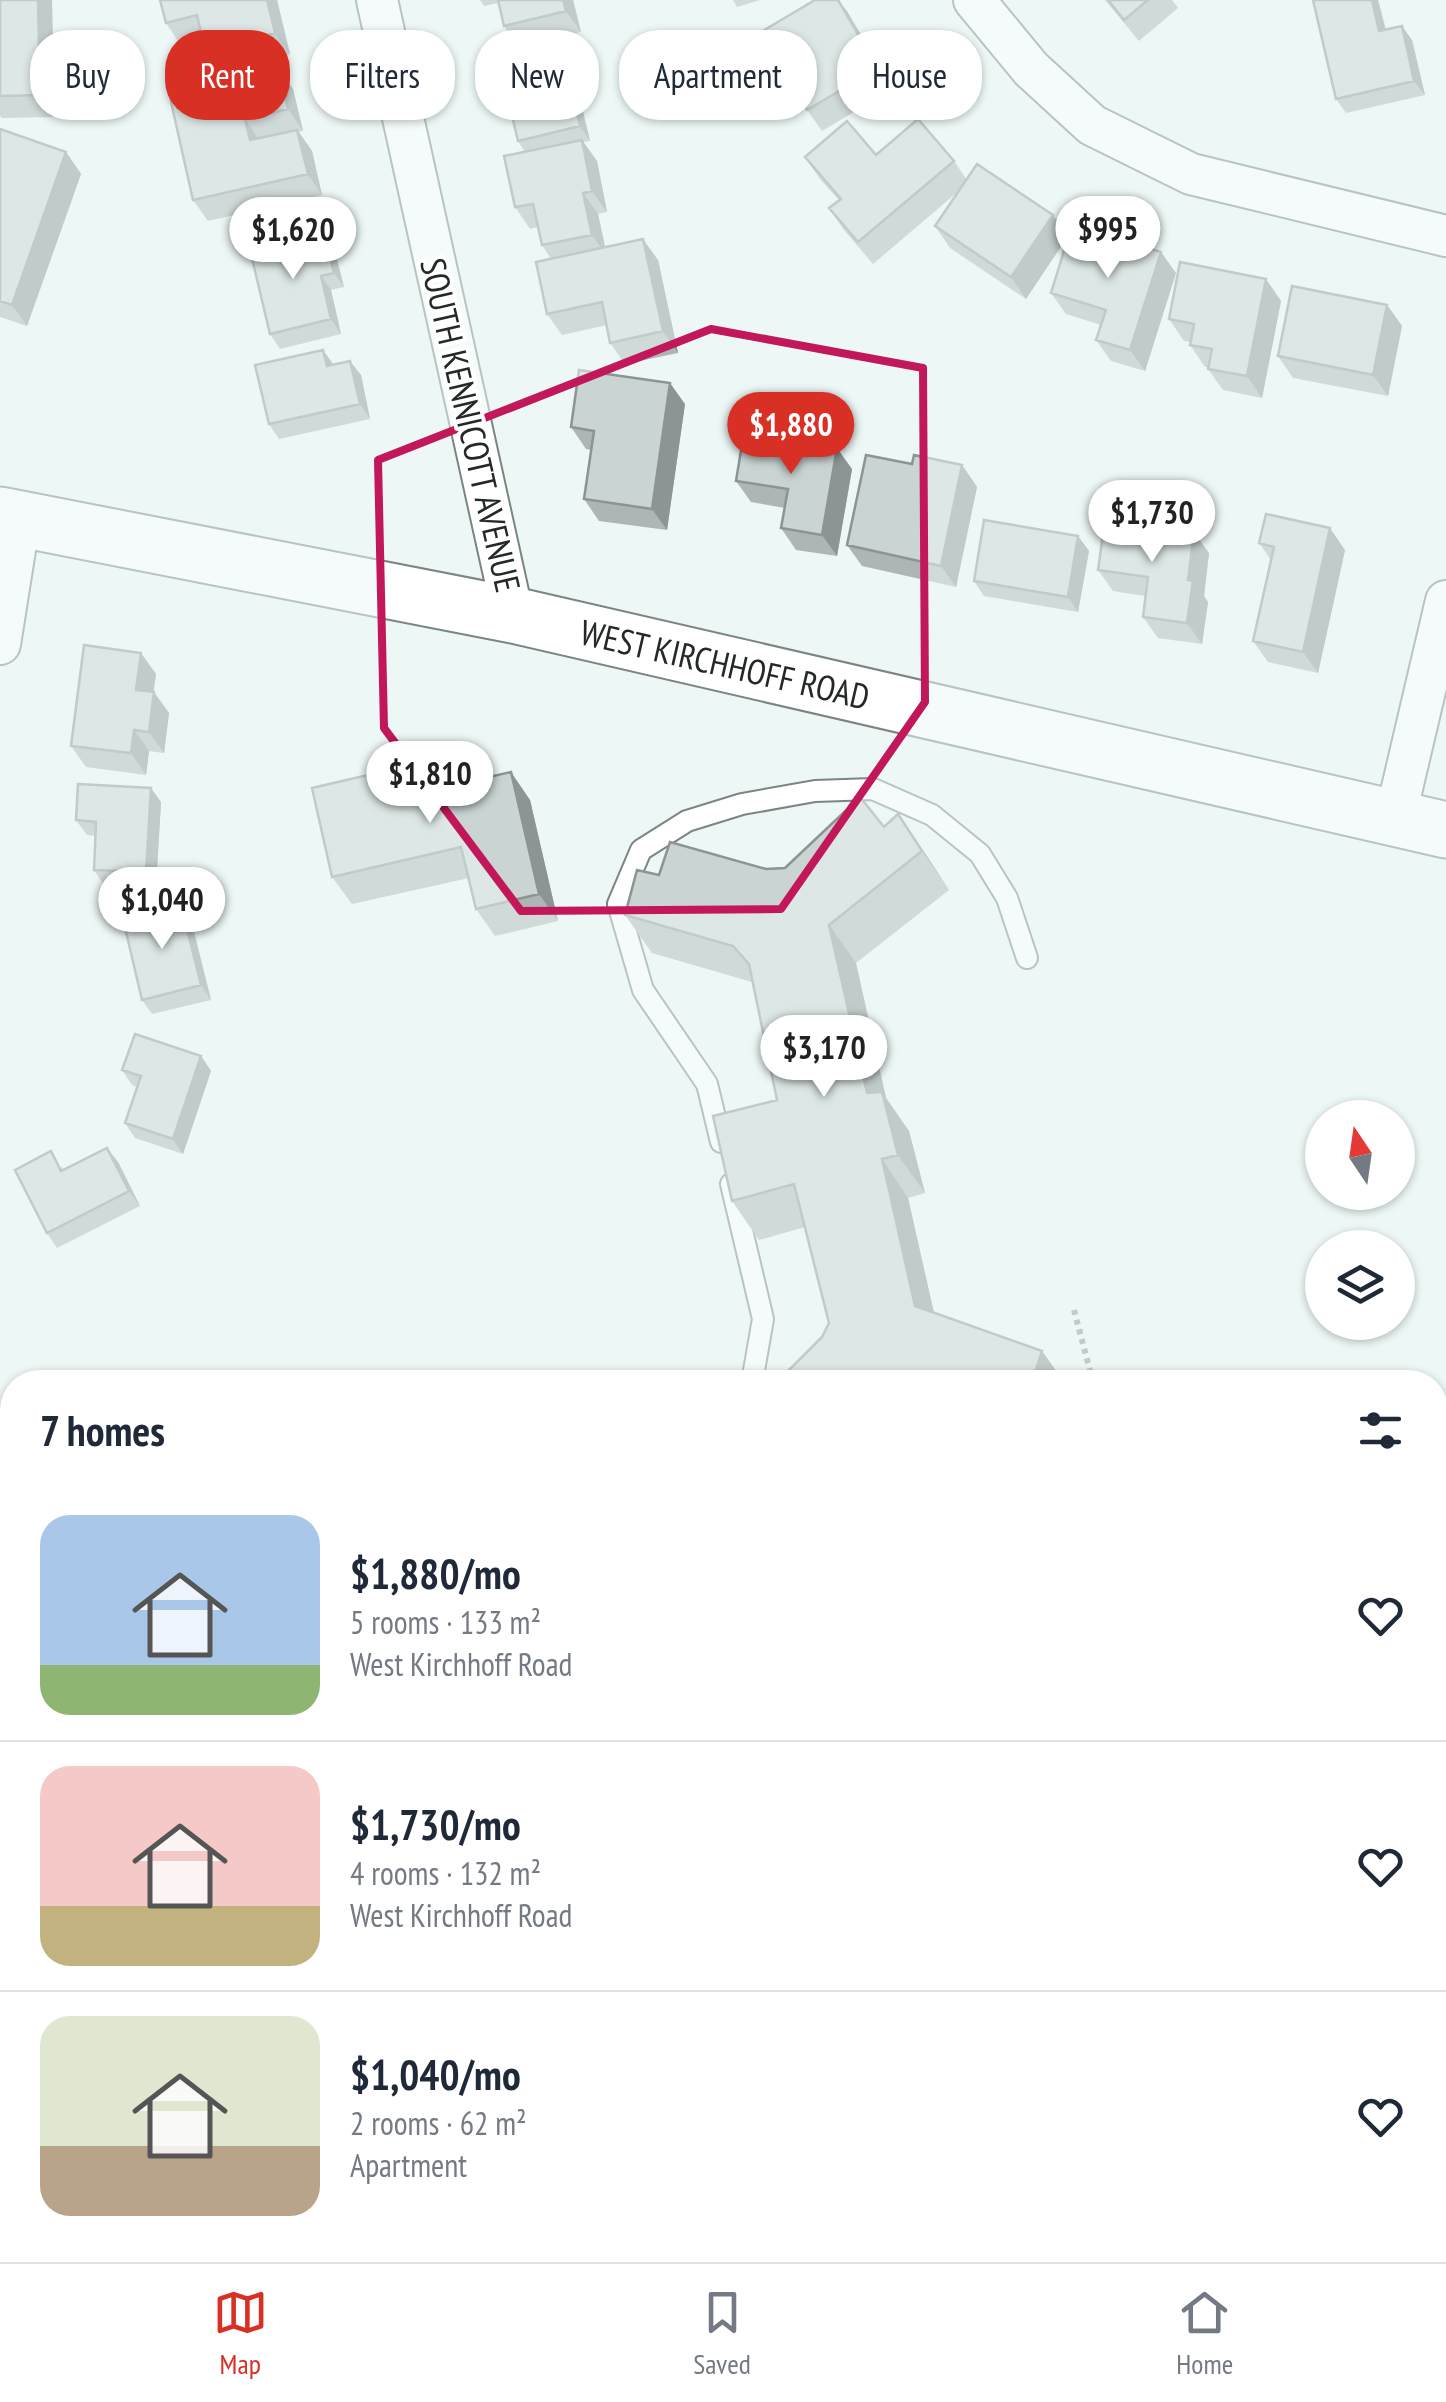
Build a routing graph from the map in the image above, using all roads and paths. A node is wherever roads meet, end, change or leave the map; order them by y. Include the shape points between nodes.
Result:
1 (377, 0) edge
2 (974, 0) edge
3 (1446, 236) edge
4 (10, 517) edge
5 (1446, 601) edge
6 (513, 615) junction
7 (0, 644) edge
8 (1420, 824) edge
9 (1027, 958) dead end
10 (1074, 1310) dead end
11 (754, 1370) edge
12 (1090, 1370) edge

1 - 6 street, SOUTH KENNICOTT AVENUE
2 - 3 street via 1030,70 1092,125 1190,174
4 - 6 main road, WEST KIRCHHOFF ROAD
4 - 7 street
5 - 8 street
6 - 8 main road, WEST KIRCHHOFF ROAD
9 - 11 lane via 1007,898 980,854 932,815 873,789 742,804 687,821 641,850 618,904 643,990 707,1084 764,1319
10 - 12 path

